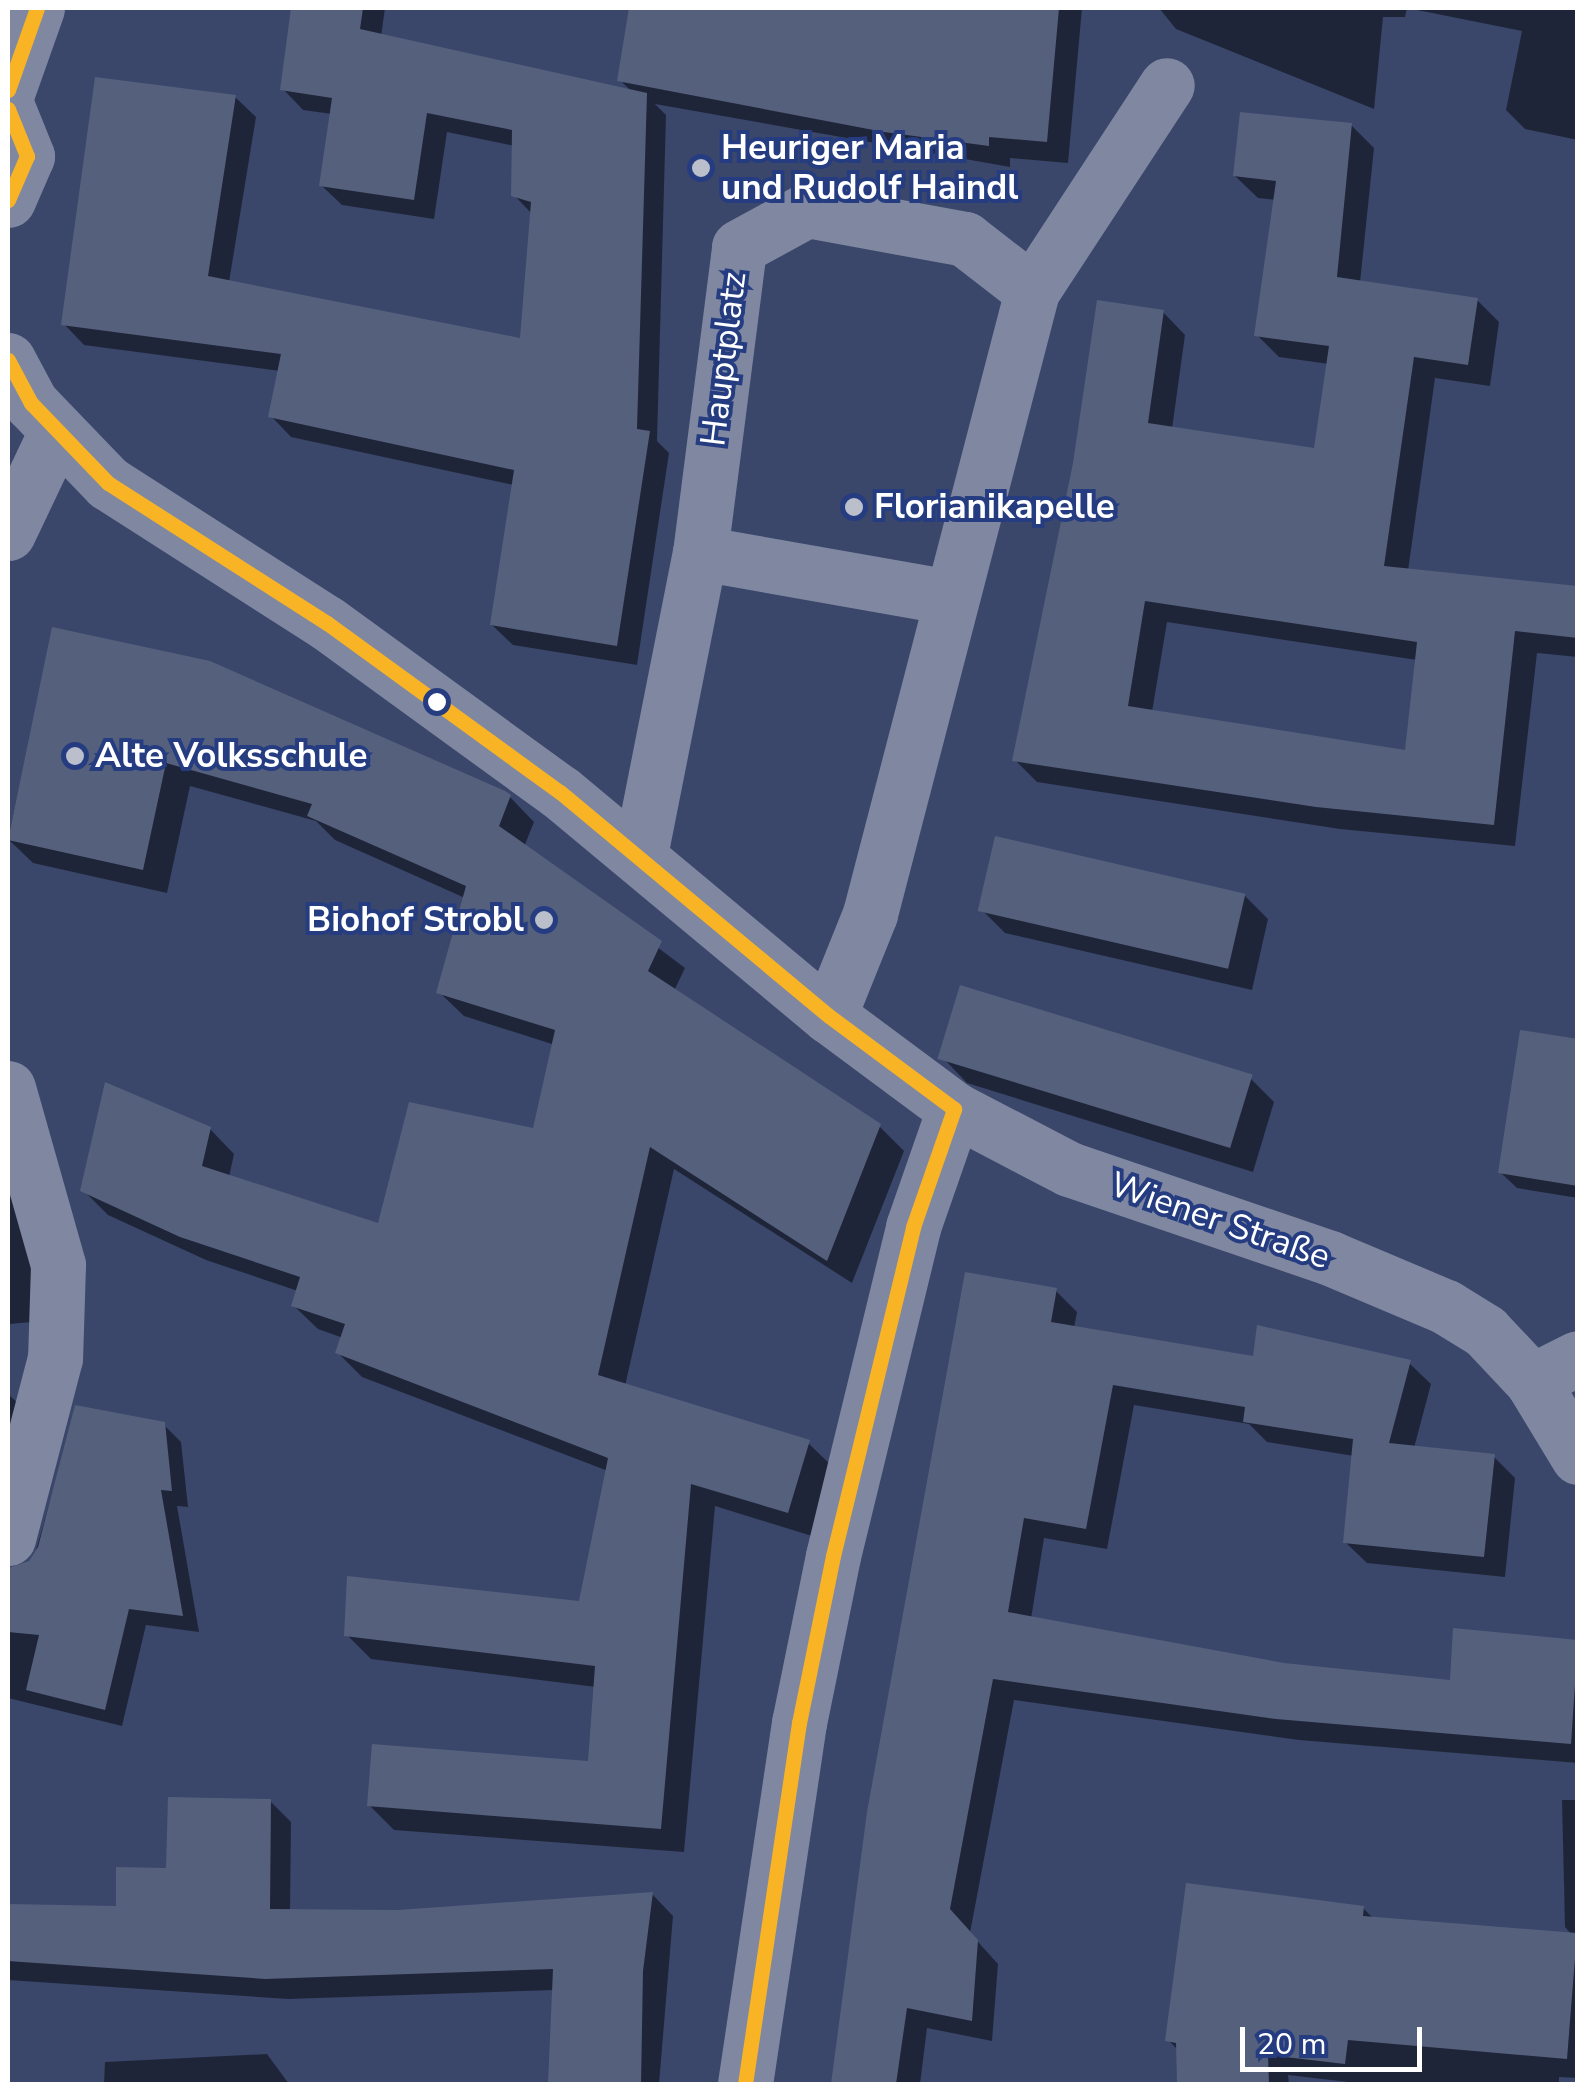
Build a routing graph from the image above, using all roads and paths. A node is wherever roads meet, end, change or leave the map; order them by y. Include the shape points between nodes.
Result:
1 (37, 8) edge
2 (1167, 85) dead end
3 (8, 90) edge
4 (8, 109) edge
5 (8, 200) edge
6 (1032, 291) junction
7 (8, 360) edge
8 (56, 432) junction
9 (8, 533) edge
10 (700, 552) junction
11 (950, 596) junction
12 (640, 855) junction
13 (829, 1016) junction
14 (8, 1088) edge
15 (954, 1109) junction
16 (1555, 1369) edge
17 (1578, 1457) edge
18 (8, 1538) edge
19 (745, 2084) edge

1 - 3 street
2 - 6 street
4 - 5 street via 27,156
6 - 10 street, Hauptplatz via 965,239 807,210 738,247
6 - 11 street
7 - 8 street, Wiener Straße
8 - 9 street
8 - 12 street, Wiener Straße via 108,483 327,623
10 - 11 street
10 - 12 street, Hauptplatz
11 - 13 street via 870,914
12 - 13 street, Wiener Straße
13 - 15 street, Wiener Straße
14 - 18 street via 58,1265 55,1358
15 - 16 street, Wiener Straße via 1069,1169 1330,1258 1446,1306
15 - 19 street via 913,1227 829,1574 799,1723
16 - 17 street, Wiener Straße

